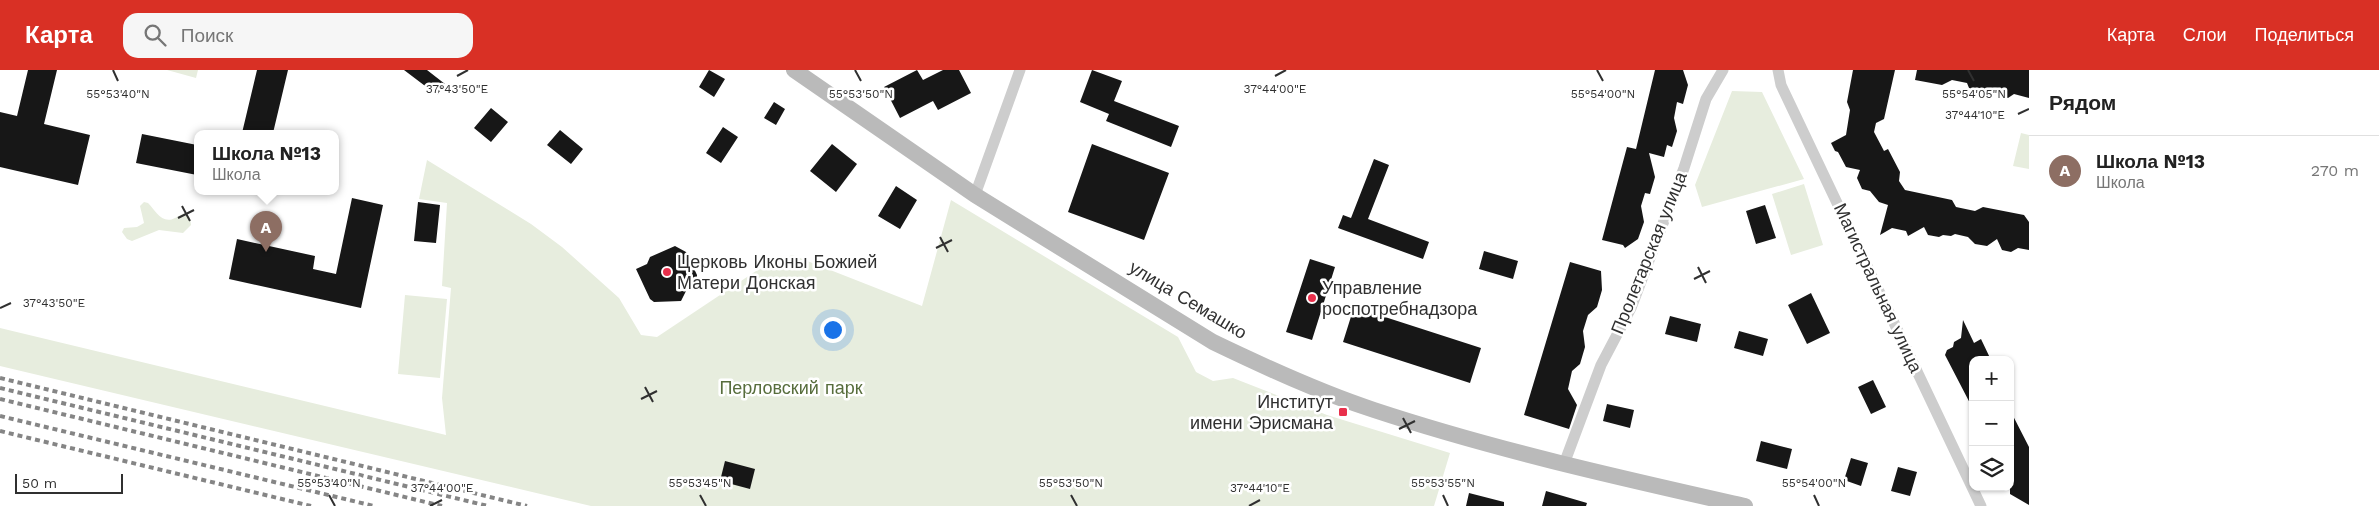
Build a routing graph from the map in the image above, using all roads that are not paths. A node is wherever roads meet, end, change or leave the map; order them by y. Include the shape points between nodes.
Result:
1 (794, 70) edge
2 (1020, 70) edge
3 (1723, 70) edge
4 (1778, 70) edge
5 (975, 195) junction
6 (1564, 464) junction
7 (1745, 506) edge
8 (1981, 506) edge

1 - 5 main road, улица Семашко
2 - 5 street
3 - 6 street, Пролетарская улица via 1706,99 1684,168 1631,308 1601,365
4 - 8 street, Магистральная улица via 1781,85
5 - 6 main road, улица Семашко via 1214,342 1250,360 1374,410
6 - 7 main road, улица Семашко

